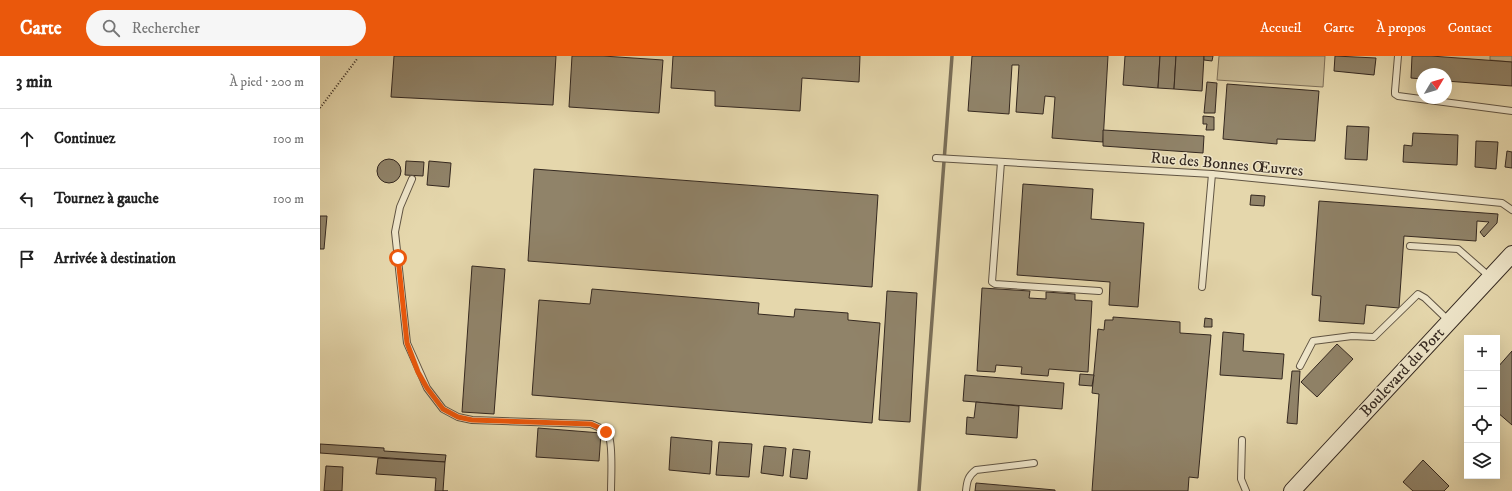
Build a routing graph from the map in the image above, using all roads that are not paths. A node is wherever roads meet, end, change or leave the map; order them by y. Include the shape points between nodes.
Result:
1 (1398, 56) edge
2 (1512, 111) edge
3 (936, 158) dead end
4 (1001, 162) junction
5 (1212, 174) junction
6 (412, 179) dead end
7 (1512, 210) edge
8 (1410, 246) dead end
9 (1512, 254) edge
10 (1490, 277) junction
11 (1202, 287) dead end
12 (1099, 291) dead end
13 (1449, 321) junction
14 (1300, 366) dead end
15 (1242, 440) dead end
16 (1034, 463) dead end
17 (612, 491) edge
18 (966, 491) edge
19 (1246, 491) edge
20 (1292, 491) edge

1 - 2 lane via 1395,94 1398,96
3 - 4 lane, Rue des Bonnes Œuvres
4 - 5 lane, Rue des Bonnes Œuvres
4 - 12 lane via 992,282
5 - 7 lane, Rue des Bonnes Œuvres via 1502,203
5 - 11 lane
6 - 17 lane via 400,207 395,232 407,343 427,388 443,409 458,417 472,420 591,424 600,428 606,432 610,443
8 - 10 lane via 1458,249
9 - 10 main road, Boulevard du Port
10 - 13 main road, Boulevard du Port
13 - 14 lane via 1418,294 1374,337 1352,336 1313,341
13 - 20 main road, Boulevard du Port
15 - 19 lane via 1241,479
16 - 18 lane via 976,470 967,480

